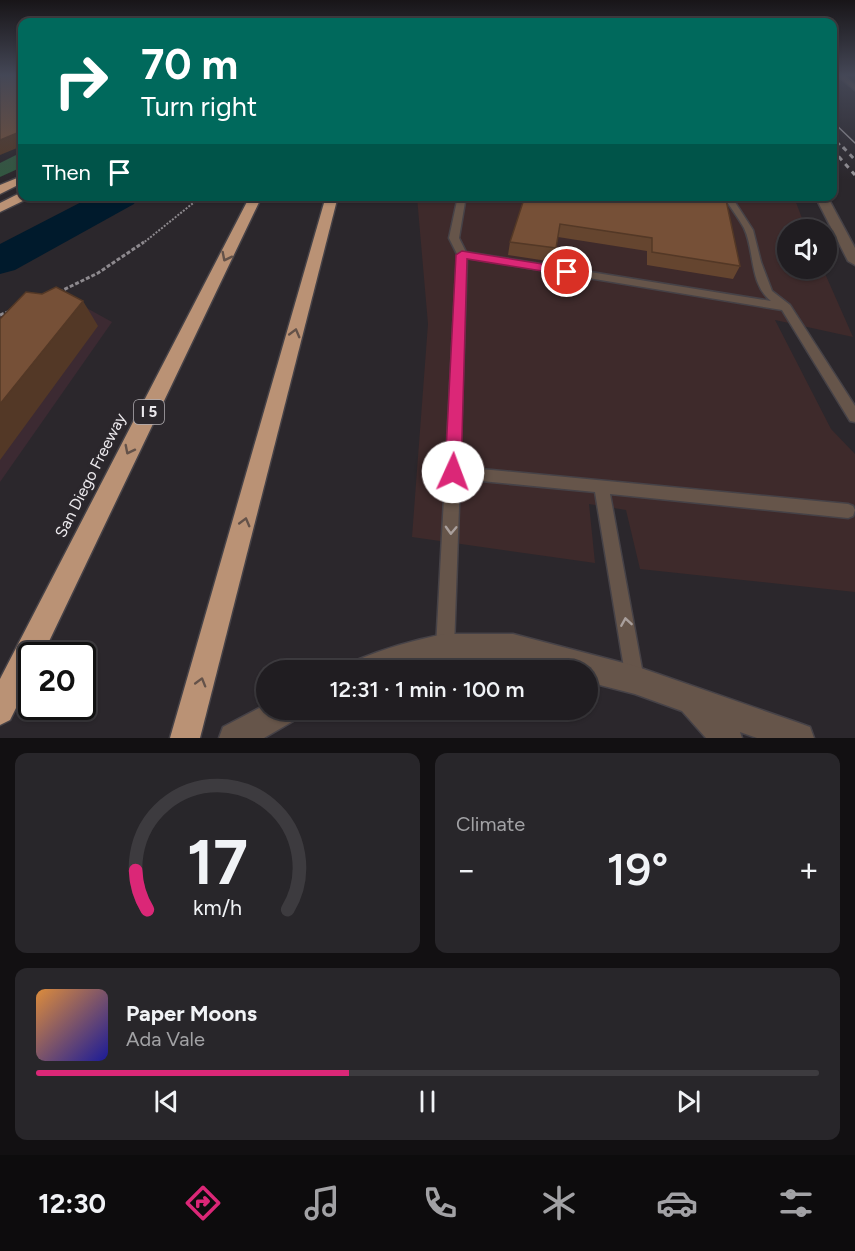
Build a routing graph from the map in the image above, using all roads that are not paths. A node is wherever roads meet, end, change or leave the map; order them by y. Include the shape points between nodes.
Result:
1 (18, 181) edge
2 (0, 190) edge
3 (18, 199) edge
4 (254, 201) edge
5 (331, 201) edge
6 (461, 201) edge
7 (730, 201) edge
8 (824, 201) edge
9 (0, 208) edge
10 (462, 255) junction
11 (855, 261) edge
12 (786, 307) junction
13 (855, 417) edge
14 (453, 472) junction
15 (601, 486) junction
16 (848, 511) dead end
17 (445, 648) junction
18 (393, 660) edge
19 (635, 680) junction
20 (691, 700) junction
21 (0, 710) edge
22 (267, 720) edge
23 (185, 738) edge
24 (234, 738) edge
25 (727, 738) edge
26 (799, 738) edge

1 - 2 highway
3 - 9 highway
4 -> 21 highway, San Diego Freeway / I 5
23 -> 5 highway
6 - 10 lane via 454,238
7 - 12 lane via 749,230 767,293
8 - 11 street
10 - 12 lane
10 - 14 lane
12 - 13 lane
14 - 15 lane
14 -> 17 lane
15 - 16 lane
19 -> 15 lane
17 - 18 street
17 - 19 street via 513,648
19 - 20 street
20 - 25 street
20 - 26 street
22 - 24 street

